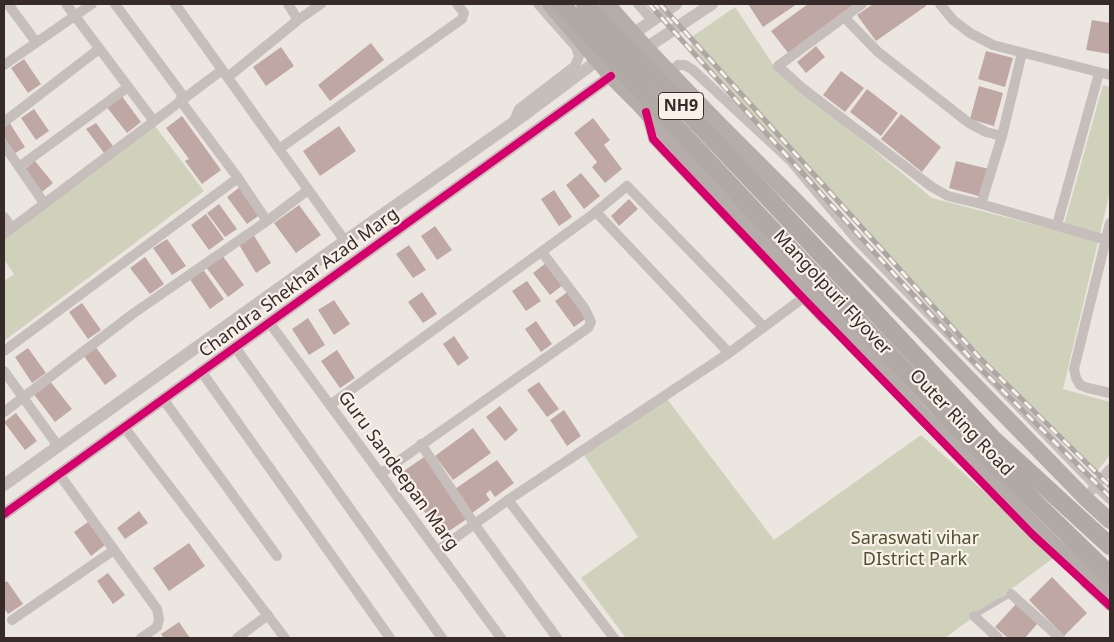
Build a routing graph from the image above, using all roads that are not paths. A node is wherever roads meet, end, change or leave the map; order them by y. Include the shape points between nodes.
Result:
1 (8, 4) edge
2 (66, 4) edge
3 (92, 4) edge
4 (115, 4) edge
5 (175, 4) edge
6 (288, 4) edge
7 (321, 4) edge
8 (457, 4) edge
9 (538, 4) edge
10 (550, 4) edge
11 (561, 4) edge
12 (585, 4) edge
13 (607, 4) edge
14 (638, 4) edge
15 (676, 4) edge
16 (712, 4) edge
17 (862, 4) edge
18 (940, 4) edge
19 (75, 15) junction
20 (844, 17) junction
21 (298, 20) junction
22 (653, 21) junction
23 (633, 34) junction
24 (36, 42) junction
25 (646, 48) junction
26 (100, 49) junction
27 (1022, 53) junction
28 (598, 60) junction
29 (4, 65) edge
30 (670, 73) junction
31 (1099, 73) junction
32 (225, 74) junction
33 (611, 76) junction
34 (1110, 76) edge
35 (128, 86) junction
36 (182, 99) junction
37 (530, 111) junction
38 (646, 112) junction
39 (153, 120) junction
40 (4, 122) edge
41 (513, 123) junction
42 (720, 125) junction
43 (539, 127) junction
44 (1002, 136) junction
45 (4, 145) edge
46 (279, 148) junction
47 (686, 157) junction
48 (19, 167) junction
49 (238, 178) junction
50 (308, 190) junction
51 (44, 203) junction
52 (981, 204) junction
53 (596, 212) junction
54 (4, 217) edge
55 (268, 221) junction
56 (1110, 223) edge
57 (1058, 225) junction
58 (8, 231) edge
59 (1108, 240) edge
60 (345, 241) junction
61 (542, 252) junction
62 (803, 298) junction
63 (269, 322) junction
64 (764, 328) junction
65 (235, 347) junction
66 (4, 351) edge
67 (729, 353) junction
68 (4, 371) edge
69 (201, 371) junction
70 (1110, 393) edge
71 (23, 398) junction
72 (163, 399) junction
73 (330, 405) junction
74 (4, 412) edge
75 (124, 427) junction
76 (422, 444) junction
77 (58, 446) junction
78 (46, 455) junction
79 (71, 465) junction
80 (1110, 469) edge
81 (59, 474) junction
82 (380, 474) junction
83 (4, 485) edge
84 (1090, 492) junction
85 (1110, 499) edge
86 (508, 500) junction
87 (4, 514) edge
88 (1110, 521) edge
89 (475, 525) junction
90 (1110, 546) edge
91 (114, 550) junction
92 (437, 551) junction
93 (277, 556) dead end
94 (1110, 575) edge
95 (1011, 594) joint
96 (1110, 594) edge
97 (1110, 606) edge
98 (268, 615) junction
99 (974, 616) joint
100 (12, 620) dead end
101 (141, 638) edge
102 (237, 638) edge
103 (285, 638) edge
104 (390, 638) edge
105 (442, 638) edge
106 (501, 638) edge
107 (557, 638) edge
108 (614, 638) edge
109 (998, 638) edge
110 (1060, 638) edge

1 - 24 street
2 - 19 street
3 - 19 street
4 - 36 street
5 - 32 street
6 - 21 street
7 - 21 street
8 - 46 street via 464,13 462,20
9 - 41 street via 576,47 579,56 575,66 519,109
10 - 28 main road, Outer Ring Road
11 - 94 highway, Mangolpuri Flyover / NH9, bridge via 960,429
12 - 90 highway, Mangolpuri Flyover / NH9, bridge via 993,439
13 - 23 main road, Outer Ring Road
14 - 22 street
15 - 22 street
16 - 25 street
17 - 20 street
18 - 27 street via 952,20 970,33
19 - 24 street
19 - 26 street
20 - 44 street via 878,52 969,123
20 - 52 street via 778,66 932,187 948,196
21 - 32 street
22 - 23 street
23 - 25 main road, Outer Ring Road
24 - 29 street
25 - 30 main road, Outer Ring Road
26 - 35 street
26 - 40 street
27 - 31 street
27 - 44 street
28 - 33 main road, Outer Ring Road
28 - 37 street, Chandra Shekhar Azad Marg
30 - 42 main road, Outer Ring Road
30 - 84 street via 678,65 692,70 790,160 871,254
31 - 34 street
31 - 57 street
32 - 36 street
32 - 46 street
33 - 38 main road, Outer Ring Road
33 - 43 street, Chandra Shekhar Azad Marg
35 - 39 street
35 - 48 street
36 - 39 street
36 - 49 street
37 - 41 street, Chandra Shekhar Azad Marg
37 - 43 street
38 - 47 main road, Outer Ring Road
38 - 62 street via 653,139
39 - 51 street
41 - 60 street, Chandra Shekhar Azad Marg
42 - 47 main road via 720,138 714,149 697,158
42 - 84 main road, Outer Ring Road
43 - 63 street, Chandra Shekhar Azad Marg
44 - 52 street
45 - 48 street
46 - 50 street
47 - 96 main road, Outer Ring Road via 925,418 1053,544
48 - 51 street
49 - 55 street
49 - 66 street
50 - 55 street
50 - 60 street
51 - 58 street
52 - 57 street
53 - 61 street
53 - 64 street via 627,186
53 - 67 street
54 - 58 street
55 - 71 street via 134,313
56 - 59 street
57 - 59 street
59 - 70 street via 1074,369 1080,384
60 - 77 street, Chandra Shekhar Azad Marg
61 - 73 street
61 - 76 street via 585,309 591,322 588,328
62 - 64 street
62 - 97 street via 1033,535
63 - 65 street, Chandra Shekhar Azad Marg
63 - 73 street, Guru Sandeepan Marg
64 - 67 street
65 - 69 street, Chandra Shekhar Azad Marg
65 - 105 street
67 - 86 street
68 - 71 street
69 - 72 street, Chandra Shekhar Azad Marg
69 - 104 street
71 - 74 street
71 - 77 street
72 - 75 street, Chandra Shekhar Azad Marg
72 - 93 street
73 - 82 street, Guru Sandeepan Marg
75 - 79 street, Chandra Shekhar Azad Marg
75 - 98 street
76 - 82 street
76 - 89 street
77 - 78 street, Chandra Shekhar Azad Marg
77 - 79 street
78 - 81 street
78 - 83 street, Chandra Shekhar Azad Marg
79 - 81 street, Chandra Shekhar Azad Marg
80 - 84 street
81 - 87 street, Chandra Shekhar Azad Marg
81 - 91 street
82 - 92 street, Guru Sandeepan Marg
84 - 85 street
84 - 88 main road, Outer Ring Road
86 - 89 street
86 - 108 street
89 - 92 street
89 - 107 street
91 - 100 street
91 - 101 street via 157,609 160,619 157,627
92 - 106 street, Guru Sandeepan Marg
95 - 99 lane
95 - 110 street
98 - 102 street
98 - 103 street
99 - 109 street

